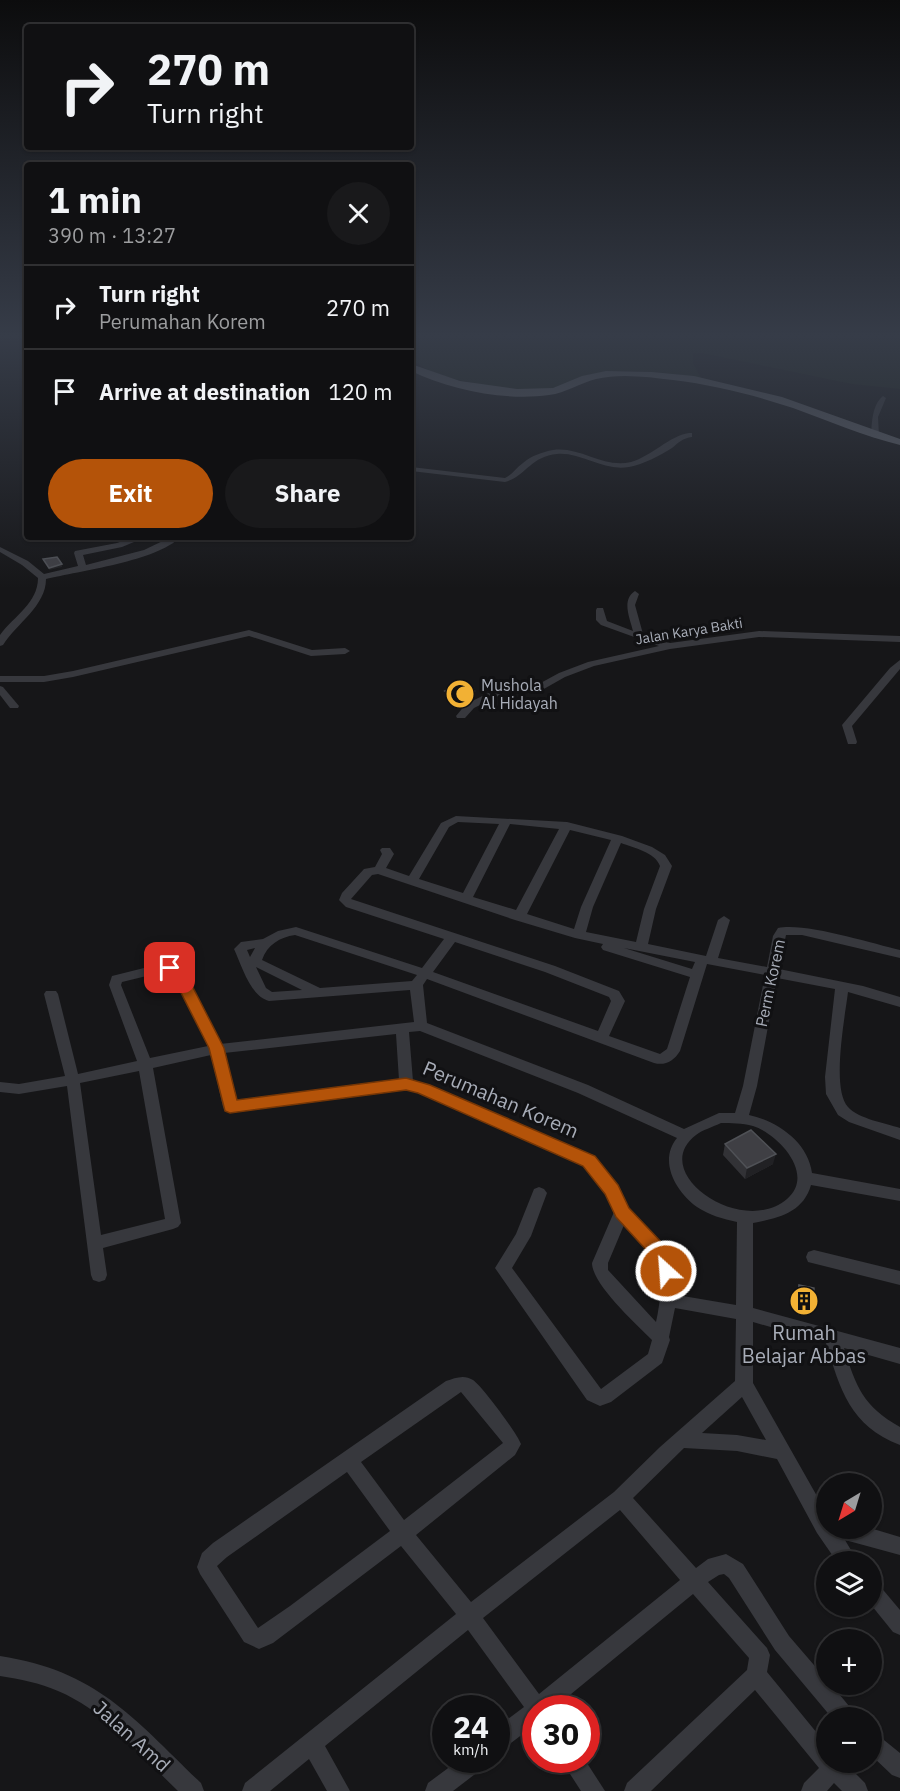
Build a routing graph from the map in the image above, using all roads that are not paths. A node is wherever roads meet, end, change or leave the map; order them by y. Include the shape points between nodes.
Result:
1 (837, 422) edge
2 (875, 422) edge
3 (689, 435) dead end
4 (874, 436) junction
5 (900, 442) edge
6 (414, 469) edge
7 (133, 540) edge
8 (172, 540) edge
9 (0, 549) edge
10 (83, 568) junction
11 (42, 578) junction
12 (635, 594) dead end
13 (600, 610) dead end
14 (639, 636) junction
15 (900, 639) edge
16 (0, 643) edge
17 (670, 646) junction
18 (345, 651) dead end
19 (900, 663) edge
20 (0, 679) edge
21 (0, 689) edge
22 (14, 706) dead end
23 (461, 716) dead end
24 (852, 742) dead end
25 (506, 821) junction
26 (567, 825) junction
27 (618, 838) junction
28 (386, 850) dead end
29 (379, 870) junction
30 (413, 880) junction
31 (466, 899) junction
32 (519, 917) junction
33 (724, 920) dead end
34 (581, 935) junction
35 (452, 937) junction
36 (641, 948) junction
37 (900, 954) edge
38 (706, 960) junction
39 (251, 963) junction
40 (772, 972) junction
41 (424, 973) junction
42 (698, 975) junction
43 (416, 985) junction
44 (842, 986) junction
45 (320, 993) junction
46 (51, 994) dead end
47 (900, 1002) edge
48 (421, 1026) junction
49 (402, 1028) junction
50 (602, 1037) junction
51 (216, 1048) junction
52 (145, 1064) junction
53 (73, 1080) junction
54 (406, 1084) junction
55 (0, 1087) edge
56 (741, 1118) junction
57 (900, 1130) edge
58 (900, 1134) edge
59 (684, 1135) junction
60 (806, 1178) junction
61 (540, 1193) dead end
62 (900, 1195) edge
63 (622, 1212) junction
64 (745, 1218) junction
65 (96, 1243) junction
66 (814, 1257) dead end
67 (99, 1275) dead end
68 (900, 1278) edge
69 (669, 1300) junction
70 (744, 1312) junction
71 (832, 1336) junction
72 (662, 1340) junction
73 (900, 1356) edge
74 (744, 1384) junction
75 (900, 1437) edge
76 (681, 1440) junction
77 (783, 1452) junction
78 (349, 1460) junction
79 (621, 1498) junction
80 (816, 1506) edge
81 (403, 1534) junction
82 (874, 1539) edge
83 (900, 1546) edge
84 (694, 1581) junction
85 (882, 1604) edge
86 (470, 1616) junction
87 (900, 1625) edge
88 (0, 1666) edge
89 (756, 1675) junction
90 (527, 1695) edge
91 (554, 1695) edge
92 (837, 1707) edge
93 (522, 1721) edge
94 (510, 1731) edge
95 (312, 1744) junction
96 (816, 1747) edge
97 (882, 1752) edge
98 (900, 1767) edge
99 (459, 1773) edge
100 (581, 1773) edge
101 (824, 1773) edge
102 (839, 1773) edge
103 (637, 1790) edge
104 (193, 1791) edge
105 (253, 1791) edge
106 (339, 1791) edge
107 (436, 1791) edge
108 (594, 1791) edge
109 (812, 1791) edge
110 (857, 1791) edge

1 - 4 highway
2 - 4 street
3 - 6 street via 626,466 562,452 528,463 505,480
4 - 5 highway
7 - 10 street via 78,553
8 - 10 street via 142,553
9 - 11 street
10 - 11 street
11 - 16 street via 43,585 33,605
12 - 14 street via 631,605
13 - 14 street via 604,623
14 - 17 street
15 - 17 street, Jalan Karya Bakti via 759,634
17 - 23 street, Jalan Karya Bakti via 591,664 539,688 509,688 490,694
18 - 20 street via 311,653 249,633 73,674 44,679
19 - 24 street via 846,726
21 - 22 street
25 - 26 street
25 - 30 street via 456,819 447,823
25 - 31 street
26 - 27 street
26 - 32 street
27 - 34 street via 587,907
27 - 36 street via 650,850 666,866
28 - 29 street via 388,854
29 - 30 street
29 - 35 street via 368,872 345,900
30 - 31 street
31 - 32 street
32 - 34 street
33 - 38 street
34 - 36 street
34 - 42 street via 623,953
35 - 41 street
35 - 50 street via 614,994 618,1001
36 - 38 street
37 - 40 street, Perm Korem via 788,929 779,936
38 - 40 street
38 - 42 street
39 - 41 street via 279,933 296,931
39 - 45 street
39 - 45 street via 261,991 269,997
40 - 44 street
40 - 56 street, Perm Korem
41 - 43 street
41 - 50 street
42 - 50 street via 671,1055 658,1059
43 - 45 street
43 - 48 street
44 - 47 street
44 - 58 street via 833,1094 843,1111 854,1118
46 - 53 street
48 - 49 street, Perumahan Korem
48 - 59 street, Perumahan Korem via 583,1089
49 - 51 street, Perumahan Korem
49 - 54 street, Perumahan Korem
51 - 52 street, Perumahan Korem
51 - 52 street, Perumahan Korem via 179,974 164,967 144,971 120,977 115,985
51 - 54 street, Perumahan Korem via 230,1107
52 - 53 street, Perumahan Korem
52 - 65 street, Perumahan Korem via 173,1223
53 - 55 street, Perumahan Korem via 19,1089
53 - 65 street
54 - 63 street, Perumahan Korem via 589,1161 612,1190
56 - 59 street via 719,1118 699,1124
56 - 60 street via 761,1123 787,1140 803,1161
57 - 58 street
59 - 64 street via 676,1150 676,1168 684,1186 700,1202
60 - 62 street
60 - 64 street via 800,1194 788,1208 768,1216
61 - 72 street via 523,1236 502,1268 593,1394 605,1396 656,1358
63 - 69 street, Perumahan Korem via 662,1259
63 - 72 street via 600,1270
64 - 70 street
65 - 67 street
66 - 68 street
69 - 70 street
69 - 72 street, Perumahan Korem
70 - 71 street
70 - 74 street
71 - 73 street
71 - 75 street via 853,1400 879,1426
74 - 76 street
74 - 77 street
76 - 77 street via 737,1443
76 - 79 street
77 - 80 street
78 - 81 street
78 - 81 street via 460,1384 468,1386 510,1438 509,1449
78 - 81 street via 209,1560 211,1575 251,1635 259,1639 267,1636
79 - 84 street
79 - 86 street
81 - 86 street
82 - 83 street
84 - 89 street via 760,1655
84 - 91 street
84 - 92 street via 715,1566 726,1564 736,1571 782,1643
85 - 87 street
86 - 90 street
86 - 95 street
88 - 104 street, Jalan Amd via 21,1669 86,1694
89 - 96 street
89 - 103 street
93 - 94 street
95 - 105 street
95 - 106 street
97 - 98 street
99 - 107 street
100 - 108 street
101 - 109 street
102 - 110 street

